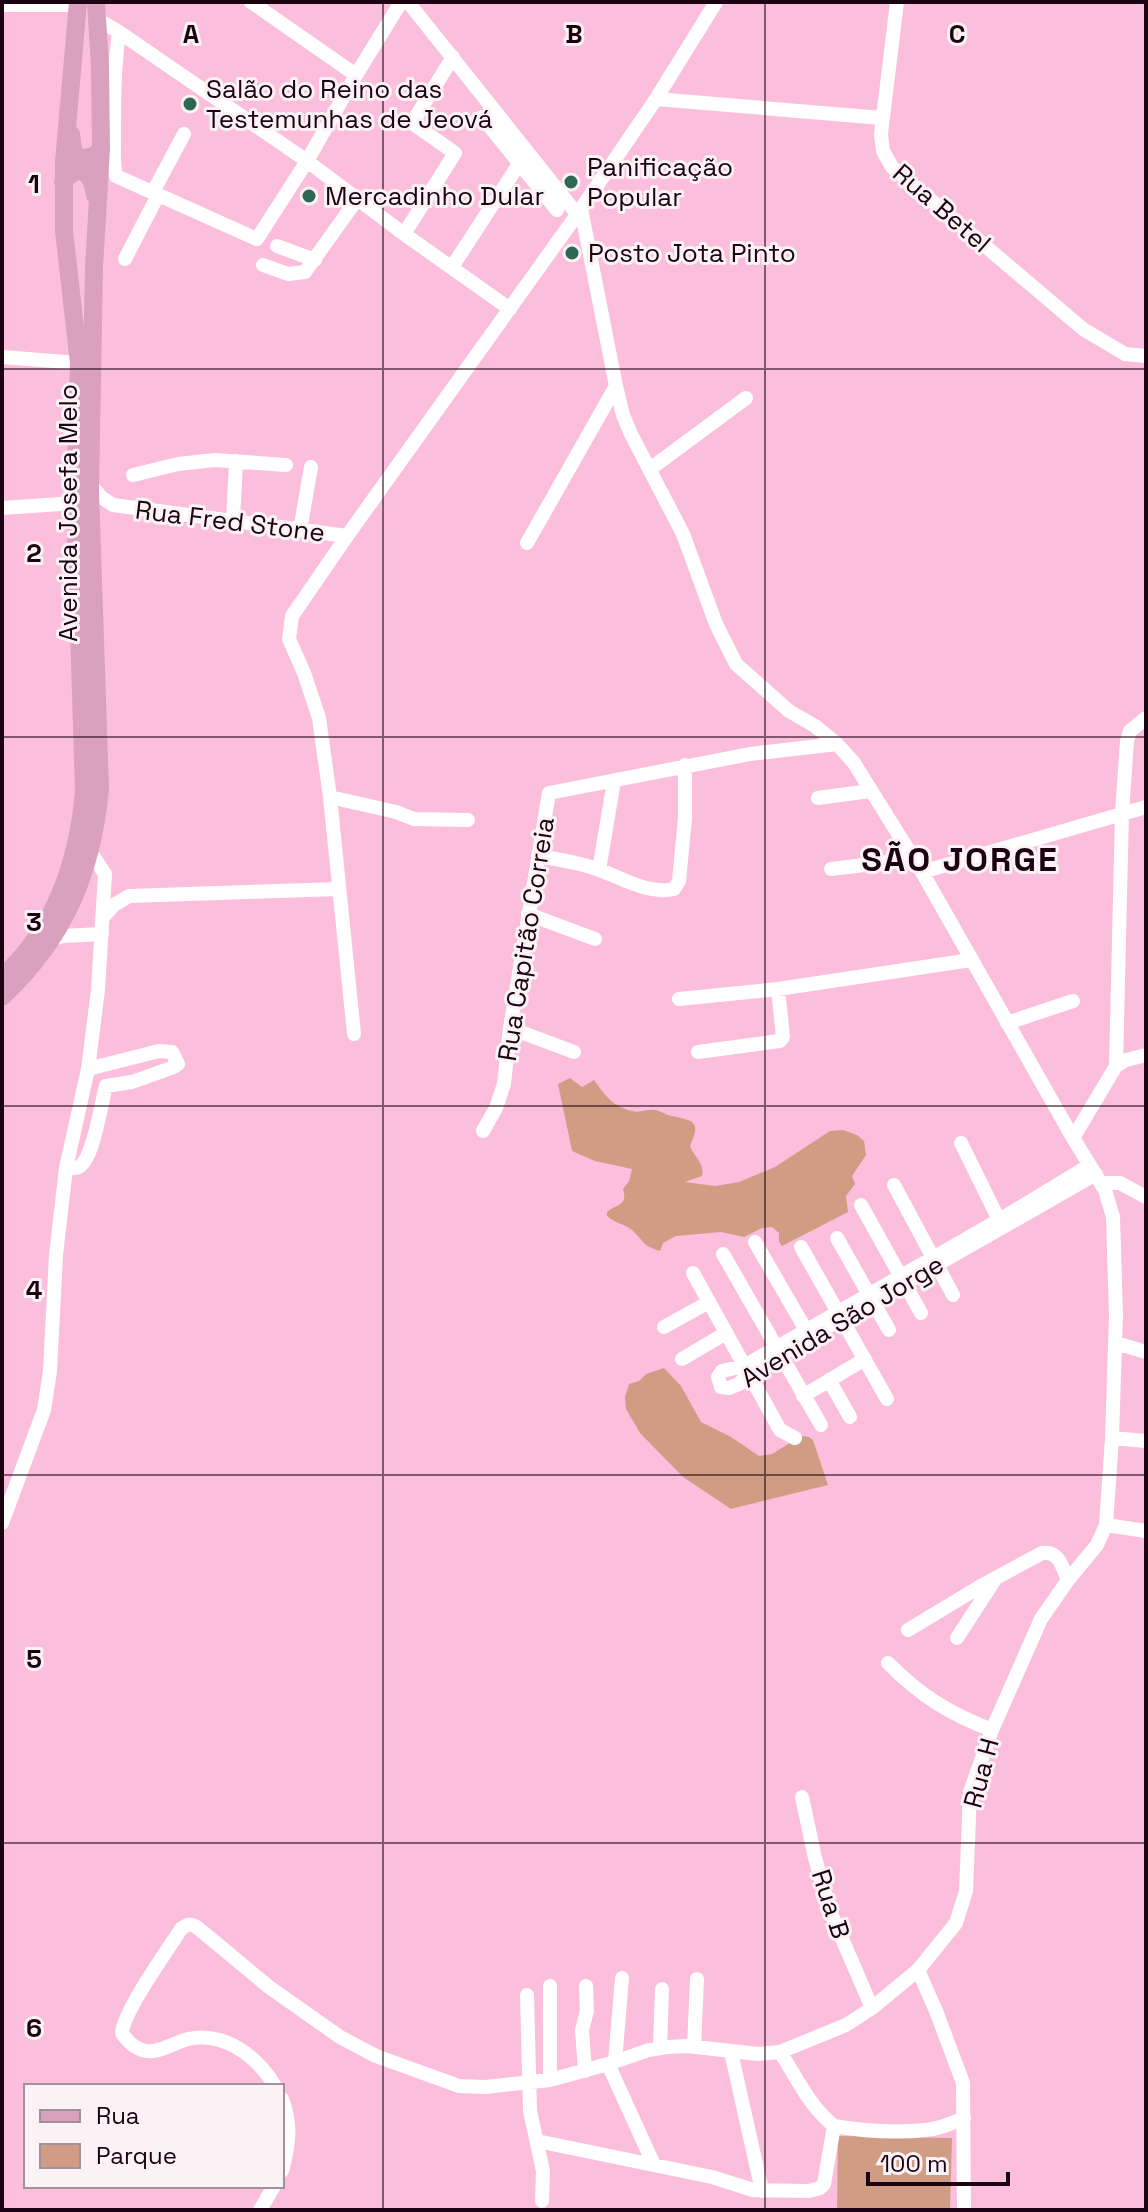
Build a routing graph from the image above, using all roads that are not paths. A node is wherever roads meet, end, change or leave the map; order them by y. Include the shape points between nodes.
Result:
1 (251, 2) edge
2 (401, 2) edge
3 (408, 2) edge
4 (716, 2) edge
5 (897, 2) edge
6 (2, 5) edge
7 (87, 7) edge
8 (119, 32) junction
9 (453, 57) junction
10 (356, 75) junction
11 (656, 99) junction
12 (68, 115) junction
13 (482, 117) dead end
14 (882, 118) junction
15 (108, 123) junction
16 (184, 134) dead end
17 (101, 149) junction
18 (307, 161) junction
19 (519, 164) junction
20 (63, 182) junction
21 (156, 194) junction
22 (354, 205) junction
23 (557, 210) dead end
24 (579, 212) junction
25 (97, 213) junction
26 (404, 234) junction
27 (125, 259) dead end
28 (315, 260) junction
29 (452, 267) junction
30 (510, 309) junction
31 (1146, 356) edge
32 (2, 357) edge
33 (79, 363) junction
34 (616, 386) junction
35 (746, 398) dead end
36 (236, 461) junction
37 (286, 465) dead end
38 (311, 467) dead end
39 (650, 469) junction
40 (133, 475) dead end
41 (91, 485) junction
42 (75, 503) junction
43 (113, 505) junction
44 (2, 508) edge
45 (91, 519) junction
46 (233, 521) junction
47 (300, 530) junction
48 (347, 536) junction
49 (527, 543) dead end
50 (1146, 718) edge
51 (837, 744) junction
52 (685, 765) junction
53 (614, 781) junction
54 (870, 791) junction
55 (330, 797) junction
56 (818, 798) dead end
57 (1146, 807) edge
58 (1122, 813) junction
59 (468, 820) dead end
60 (91, 853) junction
61 (538, 856) junction
62 (913, 859) junction
63 (831, 869) dead end
64 (599, 870) junction
65 (922, 872) junction
66 (105, 874) junction
67 (339, 889) junction
68 (129, 896) junction
69 (528, 914) junction
70 (104, 916) junction
71 (102, 934) junction
72 (595, 939) dead end
73 (49, 941) junction
74 (971, 960) junction
75 (2, 977) edge
76 (778, 989) junction
77 (2, 997) edge
78 (679, 999) dead end
79 (1073, 1001) dead end
80 (1007, 1023) junction
81 (510, 1028) junction
82 (354, 1034) dead end
83 (574, 1052) dead end
84 (698, 1052) dead end
85 (1146, 1055) edge
86 (1116, 1066) junction
87 (88, 1069) junction
88 (483, 1131) dead end
89 (1073, 1138) junction
90 (961, 1143) dead end
91 (66, 1168) junction
92 (1097, 1176) junction
93 (894, 1185) dead end
94 (1135, 1192) edge
95 (861, 1205) dead end
96 (1111, 1206) junction
97 (1005, 1219) junction
98 (837, 1238) dead end
99 (755, 1242) dead end
100 (801, 1247) dead end
101 (723, 1254) dead end
102 (934, 1261) junction
103 (693, 1273) dead end
104 (903, 1279) junction
105 (953, 1295) dead end
106 (871, 1297) junction
107 (709, 1302) junction
108 (921, 1313) dead end
109 (839, 1315) junction
110 (664, 1327) dead end
111 (889, 1330) dead end
112 (726, 1333) junction
113 (808, 1333) junction
114 (1116, 1343) junction
115 (777, 1351) junction
116 (1146, 1352) edge
117 (682, 1359) dead end
118 (865, 1359) junction
119 (746, 1370) junction
120 (829, 1380) junction
121 (803, 1396) junction
122 (887, 1399) dead end
123 (850, 1417) dead end
124 (821, 1425) dead end
125 (795, 1438) dead end
126 (1112, 1438) junction
127 (1146, 1441) edge
128 (2, 1523) edge
129 (1106, 1525) junction
130 (1146, 1531) edge
131 (998, 1576) junction
132 (1068, 1580) junction
133 (908, 1630) dead end
134 (957, 1638) dead end
135 (888, 1663) dead end
136 (992, 1730) junction
137 (802, 1797) dead end
138 (918, 1970) junction
139 (622, 1978) dead end
140 (697, 1979) dead end
141 (550, 1986) dead end
142 (586, 1986) dead end
143 (662, 1989) dead end
144 (527, 1995) dead end
145 (872, 2008) junction
146 (694, 2047) junction
147 (660, 2048) junction
148 (731, 2052) junction
149 (780, 2052) junction
150 (611, 2063) junction
151 (585, 2071) junction
152 (550, 2080) junction
153 (529, 2083) junction
154 (273, 2084) edge
155 (284, 2106) edge
156 (964, 2118) junction
157 (834, 2126) junction
158 (537, 2141) junction
159 (284, 2164) edge
160 (654, 2165) junction
161 (273, 2188) edge
162 (762, 2191) junction
163 (542, 2201) dead end
164 (260, 2210) edge
165 (964, 2210) edge

1 - 10 street
2 - 10 street
3 - 9 street
4 - 11 street
5 - 14 street, Rua Betel
6 - 7 street
7 - 8 street
7 - 12 main road, Avenida Josefa Melo
7 - 15 main road, Avenida Josefa Melo
8 - 15 street
8 - 18 street
9 - 24 street
9 - 26 street via 412,123 455,153
10 - 18 street
11 - 14 street
11 - 24 street
12 - 17 main road via 77,156 87,158
12 - 20 main road, Avenida Josefa Melo
13 - 19 street
14 - 31 street, Rua Betel via 881,144 892,167 1083,329 1125,354
15 - 17 main road, Avenida Josefa Melo
15 - 21 street via 116,175
16 - 21 street
17 - 25 main road, Avenida Josefa Melo
18 - 21 street via 257,239
18 - 22 street
19 - 23 street
19 - 29 street
20 - 25 main road via 75,171 89,175
20 - 33 main road, Avenida Josefa Melo
21 - 27 street
22 - 26 street
22 - 28 street
24 - 30 street
24 - 34 street, Rua H
25 - 41 main road, Avenida Josefa Melo
26 - 29 street
28 - 28 street via 280,247 267,267 300,274
29 - 30 street
30 - 48 street
32 - 33 street
33 - 42 main road, Avenida Josefa Melo
34 - 39 street, Rua H via 623,415
34 - 49 street
35 - 39 street
36 - 37 street
36 - 40 street via 186,463
36 - 46 street
38 - 47 street
39 - 51 street, Rua H via 736,664
41 - 43 street, Rua Fred Stone
41 - 45 main road, Avenida Josefa Melo
42 - 44 street
42 - 75 main road, Avenida Josefa Melo via 81,825 59,898
43 - 45 street, Rua Fred Stone
43 - 46 street, Rua Fred Stone
45 - 60 main road, Avenida Josefa Melo via 100,789
46 - 47 street, Rua Fred Stone
47 - 48 street, Rua Fred Stone
48 - 55 street via 292,616 288,632 319,718
50 - 58 street via 1130,731 1127,741
51 - 52 street, Rua Capitão Correia
51 - 54 street, Rua H
52 - 53 street, Rua Capitão Correia
52 - 64 street via 685,818 674,889 638,885
53 - 61 street, Rua Capitão Correia via 549,793
53 - 64 street
54 - 56 street
54 - 62 street, Rua H
55 - 59 street via 414,819
55 - 67 street
57 - 58 street
58 - 65 street
58 - 86 street
60 - 66 street
60 - 73 main road, Avenida Josefa Melo
61 - 64 street
61 - 69 street, Rua Capitão Correia
62 - 63 street
62 - 65 street, Rua H
65 - 74 street, Rua H
66 - 68 street
66 - 70 street
67 - 68 street
67 - 82 street
68 - 70 street
69 - 72 street
69 - 81 street, Rua Capitão Correia
70 - 71 street
71 - 73 street
71 - 87 street
73 - 77 main road, Avenida Josefa Melo
74 - 76 street
74 - 80 street, Rua H
76 - 78 street
76 - 84 street via 780,1041
79 - 80 street
80 - 89 street, Rua H
81 - 83 street
81 - 88 street, Rua Capitão Correia via 501,1095
85 - 86 street
86 - 89 street
87 - 91 street
87 - 91 street via 159,1051 172,1052 178,1064 106,1086 84,1162
89 - 92 street, Rua H
90 - 97 street
91 - 128 street via 44,1410
92 - 94 street
92 - 94 street via 1117,1178
92 - 96 street, Rua H
92 - 97 street, Avenida São Jorge
93 - 102 street
94 - 96 street via 1117,1197
95 - 104 street
96 - 114 street, Rua H
97 - 102 street, Avenida São Jorge
98 - 106 street
99 - 113 street
100 - 109 street
101 - 115 street
102 - 104 street, Avenida São Jorge
102 - 105 street
103 - 107 street
104 - 106 street, Avenida São Jorge
104 - 108 street
106 - 109 street, Avenida São Jorge
106 - 111 street
107 - 110 street
107 - 112 street
109 - 113 street, Avenida São Jorge
109 - 118 street
112 - 117 street
112 - 119 street
113 - 115 street, Avenida São Jorge
114 - 116 street
114 - 126 street, Rua H
115 - 119 street, Avenida São Jorge
115 - 121 street
118 - 120 street
118 - 122 street
119 - 125 street via 780,1430
120 - 121 street
120 - 123 street
121 - 124 street
126 - 127 street
126 - 129 street, Rua H
129 - 130 street
129 - 132 street, Rua H
131 - 132 street via 1046,1552 1059,1559
131 - 133 street
131 - 134 street
132 - 136 street, Rua H via 1041,1619
135 - 136 street via 931,1701
136 - 138 street, Rua H via 970,1792 962,1909
137 - 145 street, Rua B via 830,1911
138 - 145 street, Rua H
138 - 156 street via 960,2070
139 - 150 street
140 - 146 street
141 - 152 street
142 - 151 street
143 - 147 street
144 - 153 street
145 - 149 street, Rua H via 846,2025
146 - 147 street
146 - 148 street
147 - 150 street
148 - 149 street
148 - 162 street
149 - 157 street via 806,2096
150 - 151 street
150 - 160 street
151 - 152 street
152 - 153 street
153 - 154 street via 459,2086 376,2056 269,1987 192,1924 181,1929 123,2022 122,2033 137,2048 153,2052 195,2038 219,2039 241,2050
153 - 158 street
155 - 159 street via 289,2124
156 - 157 street via 928,2130
156 - 165 street
157 - 162 street via 823,2186
158 - 160 street
158 - 163 street
160 - 162 street
161 - 164 street

